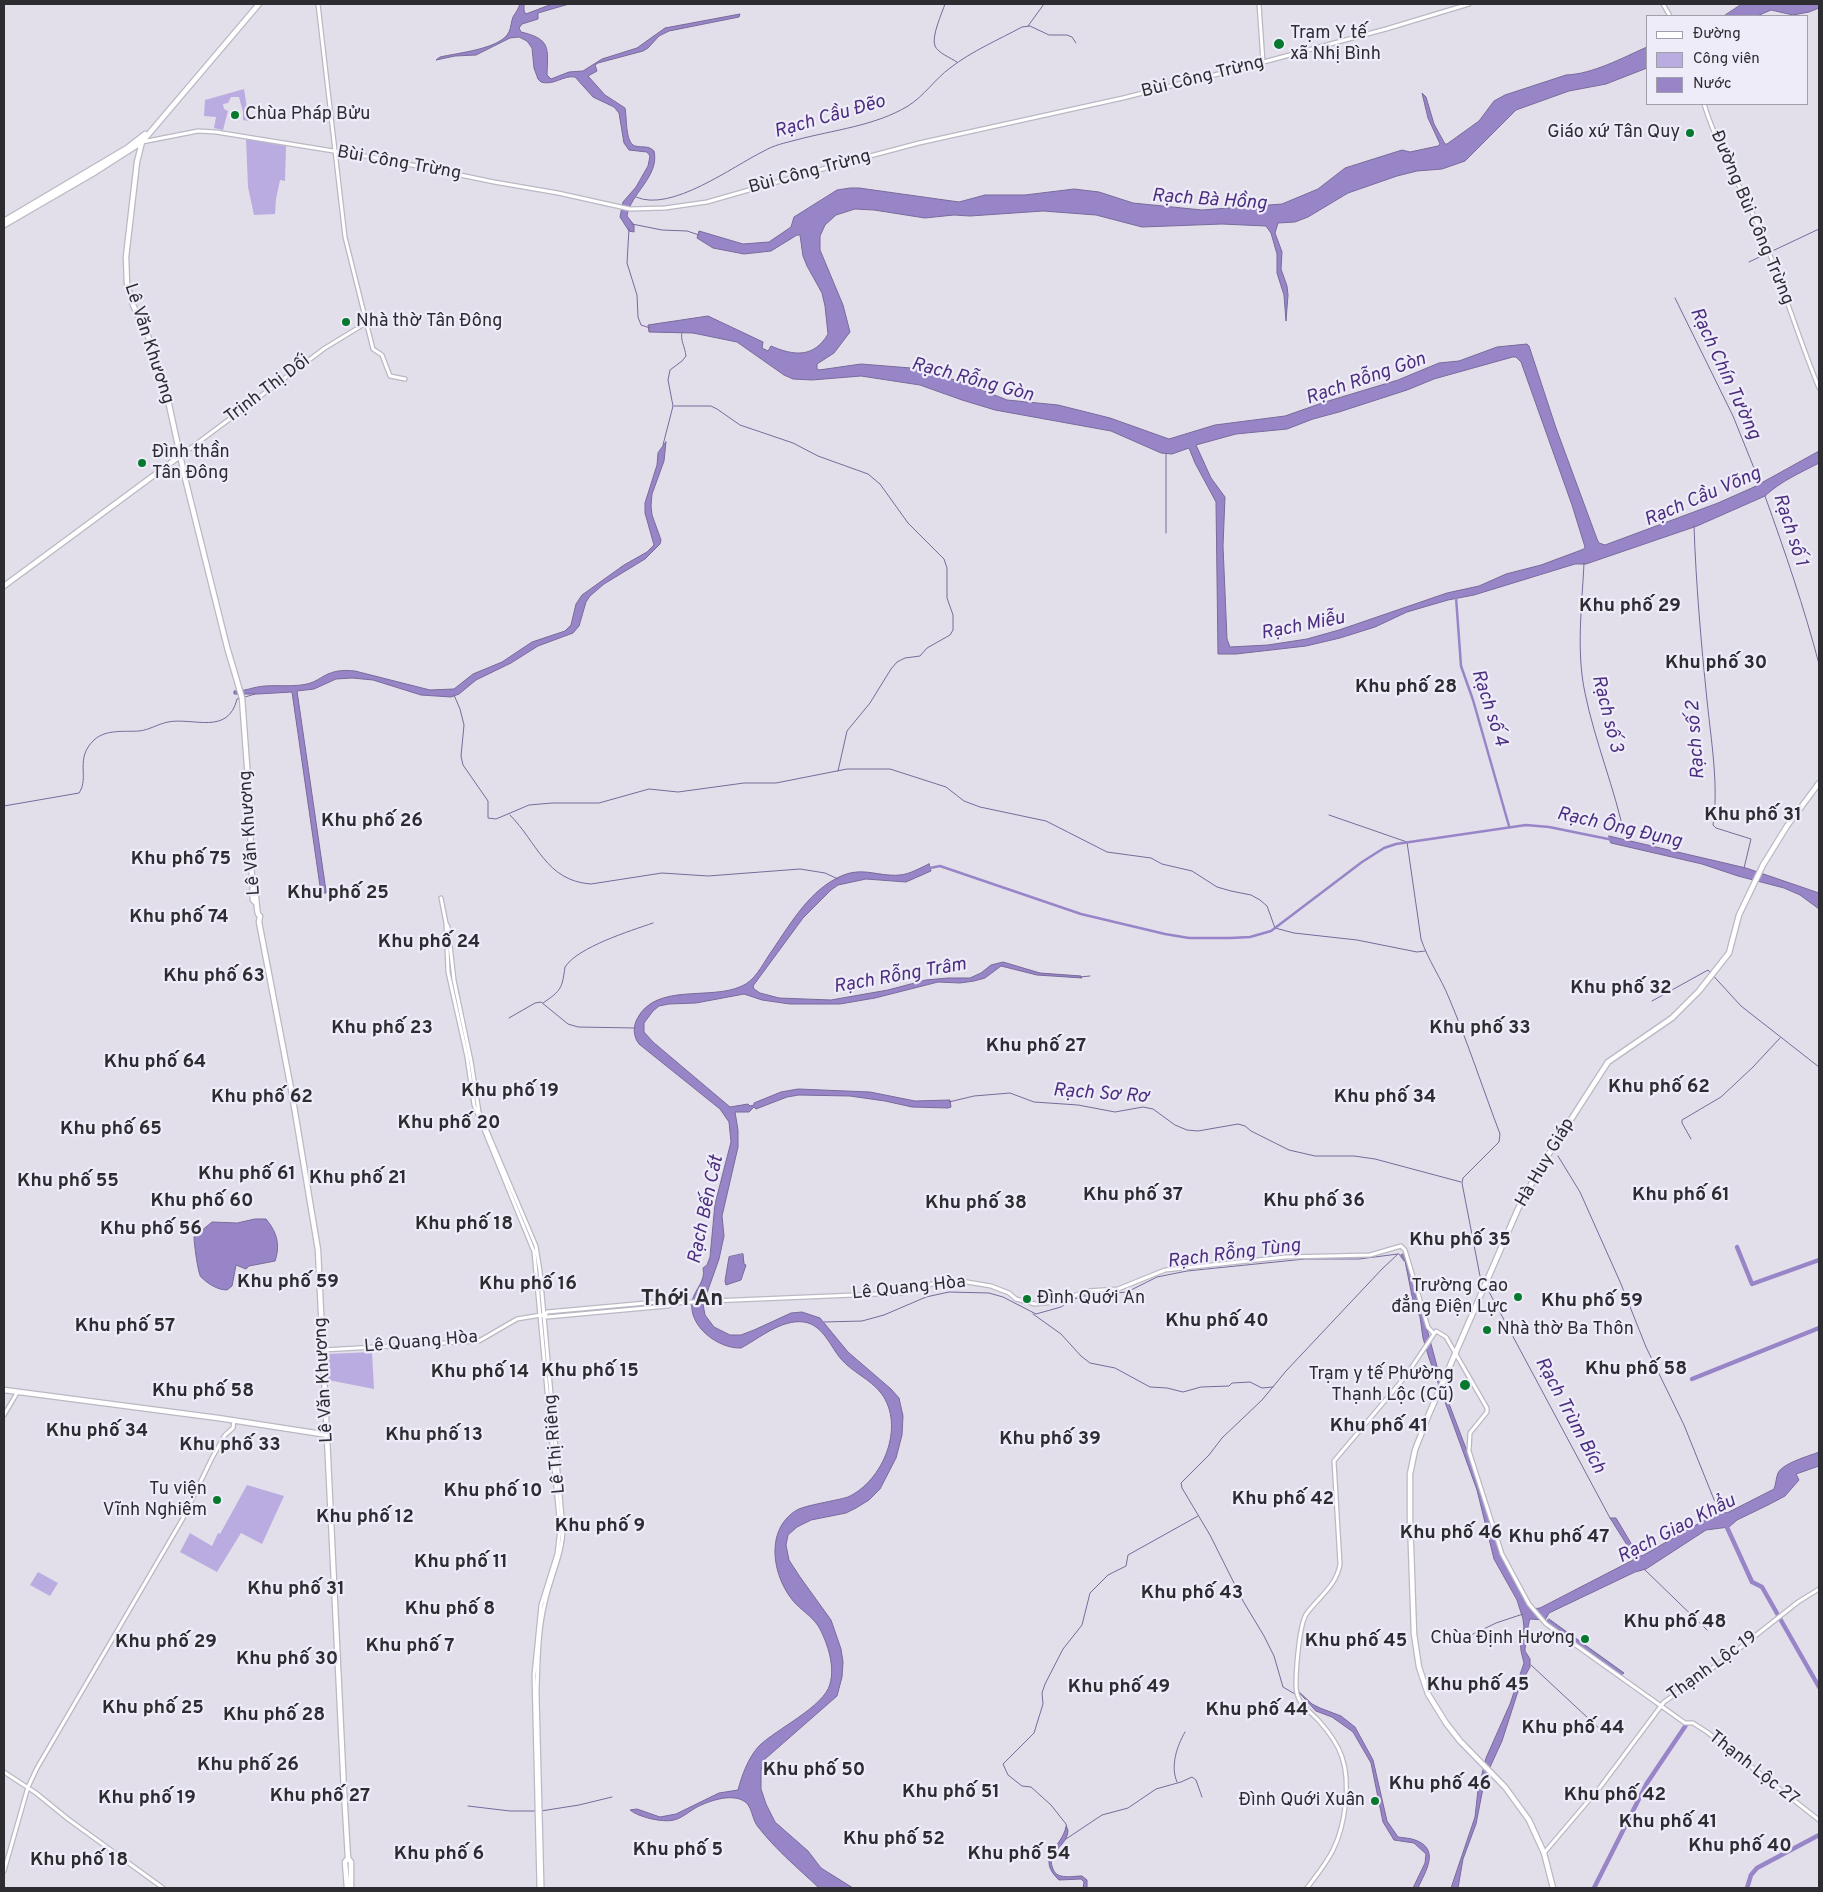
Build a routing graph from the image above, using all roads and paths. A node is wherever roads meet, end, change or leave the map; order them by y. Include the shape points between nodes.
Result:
1 (258, 4) edge
2 (318, 4) edge
3 (1259, 4) edge
4 (1469, 4) edge
5 (1663, 4) edge
6 (1669, 15) edge
7 (1263, 62) junction
8 (1704, 105) edge
9 (141, 140) junction
10 (336, 152) junction
11 (4, 221) edge
12 (4, 225) edge
13 (366, 322) junction
14 (405, 379) dead end
15 (1819, 388) edge
16 (180, 456) junction
17 (4, 586) edge
18 (1819, 783) edge
19 (441, 898) dead end
20 (543, 1315) junction
21 (1436, 1332) junction
22 (323, 1350) junction
23 (1455, 1354) junction
24 (4, 1390) edge
25 (17, 1393) junction
26 (1488, 1410) joint
27 (4, 1415) edge
28 (234, 1420) junction
29 (328, 1435) junction
30 (1819, 1589) edge
31 (1661, 1705) junction
32 (4, 1772) edge
33 (28, 1788) junction
34 (1819, 1820) edge
35 (1544, 1853) junction
36 (4, 1871) edge
37 (163, 1888) edge
38 (349, 1888) edge
39 (540, 1888) edge
40 (1307, 1888) edge
41 (1553, 1888) edge

1 - 9 main road
2 - 10 street
3 - 7 street
4 - 7 street, Bùi Công Trừng
5 - 6 street
7 - 10 street, Bùi Công Trừng via 1124,98 926,142 708,202 647,210 616,207 558,193
8 - 15 street, Đường Bùi Công Trừng via 1716,138 1761,232
9 - 10 street, Bùi Công Trừng via 206,131
9 - 11 main road
9 - 12 main road via 92,174
9 - 16 main road, Lê Văn Khương via 126,279 164,386
10 - 13 street via 345,237
13 - 14 street via 371,346 382,355 389,375
13 - 16 street, Trịnh Thị Dối via 325,348
16 - 17 main road, Trịnh Thị Dối
16 - 22 main road, Lê Văn Khương via 244,706 253,889 256,891 257,920 318,1250
18 - 23 main road, Hà Huy Giáp via 1763,865 1739,915 1729,953 1672,1018 1608,1062 1541,1166 1523,1199
19 - 20 street, Lê Thị Riêng via 477,1105 536,1246
20 - 21 street, Lê Quang Hòa via 547,1312 668,1301 902,1293 961,1280 991,1286 1016,1299 1035,1304 1056,1302 1087,1291 1120,1289 1163,1270 1285,1257 1370,1255 1401,1246 1405,1250 1427,1324
20 - 22 street, Lê Quang Hòa via 516,1319 480,1341
20 - 39 street, Lê Thị Riêng via 563,1528 560,1555 543,1608 538,1660
21 - 23 street, Lê Quang Hòa via 1446,1337
21 - 40 street via 1405,1377 1334,1462 1339,1572 1303,1621 1296,1692 1301,1705 1318,1720 1343,1760 1346,1797 1336,1844
22 - 29 main road, Lê Văn Khương
23 - 26 street, Lê Quang Hòa
23 - 35 main road, Hà Huy Giáp via 1417,1443 1410,1474 1415,1648 1428,1694 1446,1723 1525,1812
24 - 25 main road
25 - 27 street
25 - 28 main road
26 - 31 street, Thạnh Lộc 27 via 1470,1433 1469,1451 1502,1554 1531,1607 1542,1620
28 - 29 main road
28 - 33 street via 233,1428 225,1435 212,1458 182,1520
29 - 38 main road, Lê Văn Khương via 348,1858 345,1862
30 - 31 street, Thạnh Lộc 19
31 - 34 street, Thạnh Lộc 27 via 1685,1723 1693,1723 1706,1732
31 - 35 street, Thạnh Lộc 19 via 1601,1786
32 - 33 street
33 - 36 street
33 - 37 street
35 - 41 main road

